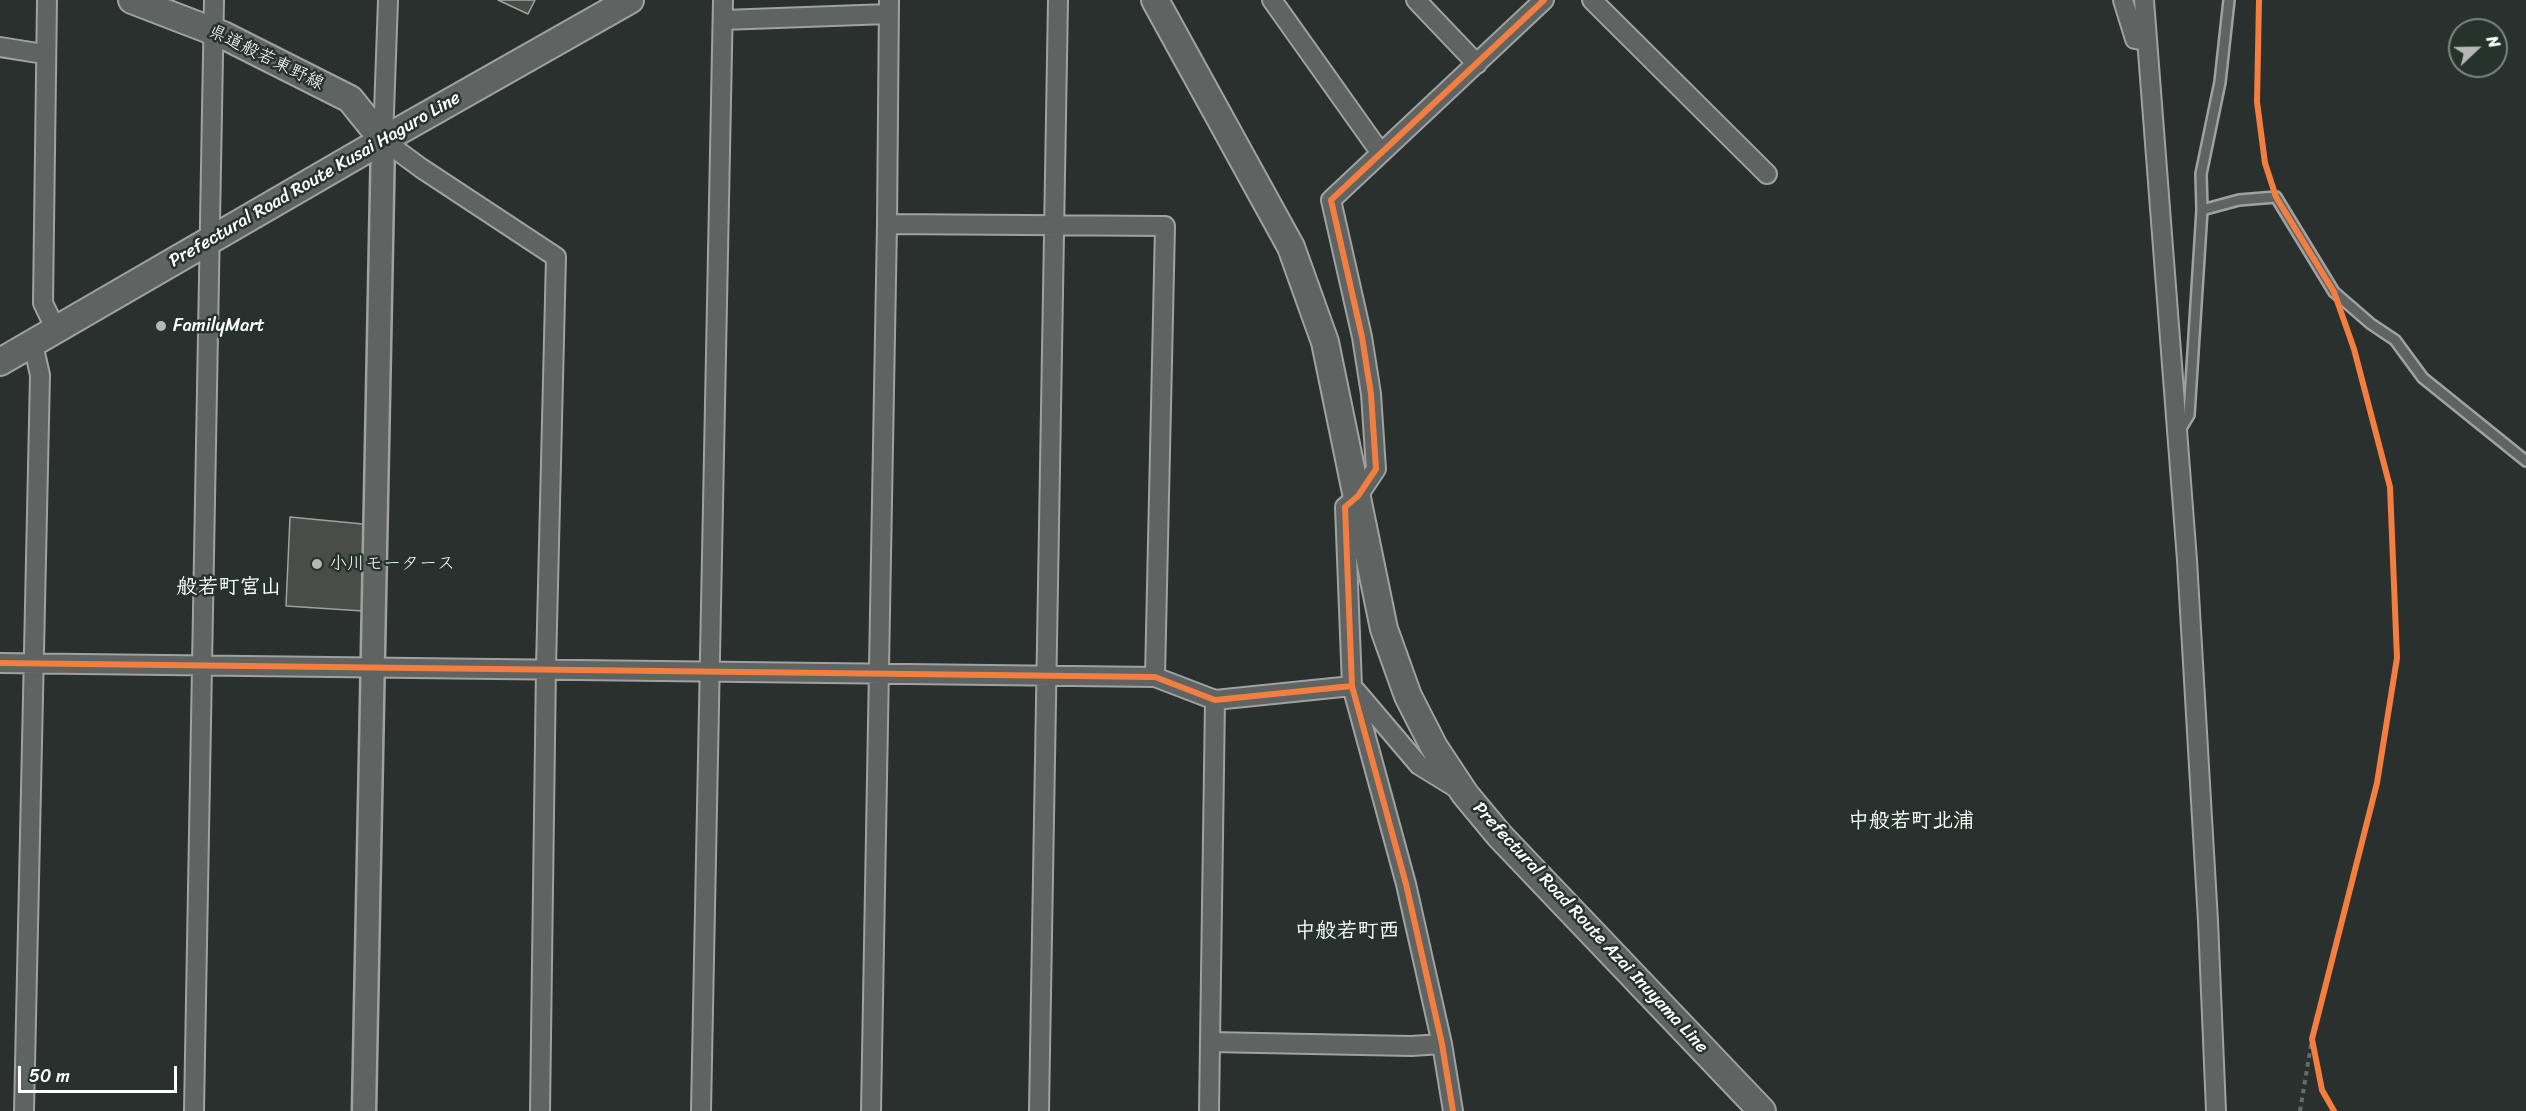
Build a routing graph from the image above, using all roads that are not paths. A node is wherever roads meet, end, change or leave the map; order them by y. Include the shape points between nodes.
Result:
1 (46, 0) edge
2 (132, 0) edge
3 (214, 0) edge
4 (388, 0) edge
5 (630, 0) edge
6 (723, 0) edge
7 (1058, 0) edge
8 (1155, 0) edge
9 (1272, 0) edge
10 (1416, 0) edge
11 (1544, 0) edge
12 (1592, 0) edge
13 (2123, 0) edge
14 (2144, 0) edge
15 (2229, 0) edge
16 (889, 7) edge
17 (723, 20) junction
18 (214, 32) junction
19 (2146, 41) junction
20 (0, 47) edge
21 (44, 54) junction
22 (1477, 64) junction
23 (383, 140) junction
24 (1380, 152) junction
25 (1767, 174) dead end
26 (2202, 210) junction
27 (886, 224) junction
28 (1054, 224) junction
29 (210, 240) junction
30 (56, 330) junction
31 (33, 344) junction
32 (0, 362) edge
33 (2175, 437) junction
34 (2526, 461) edge
35 (1358, 496) junction
36 (0, 663) edge
37 (35, 663) junction
38 (203, 663) junction
39 (372, 666) junction
40 (546, 668) junction
41 (710, 672) junction
42 (879, 673) junction
43 (1047, 676) junction
44 (1155, 677) junction
45 (1352, 686) junction
46 (1215, 700) junction
47 (1465, 794) junction
48 (1210, 1042) junction
49 (1442, 1044) junction
50 (24, 1111) edge
51 (194, 1111) edge
52 (364, 1111) edge
53 (540, 1111) edge
54 (701, 1111) edge
55 (871, 1111) edge
56 (1039, 1111) edge
57 (1209, 1111) edge
58 (1453, 1111) edge
59 (1762, 1111) edge
60 (2216, 1111) edge

1 - 21 street
2 - 18 main road, 県道般若東野線
3 - 18 street
4 - 23 street
5 - 23 main road, Prefectural Road Route Kusai Haguro Line
6 - 17 street
7 - 28 street
8 - 35 main road, Prefectural Road Route Azai Inuyama Line via 1291,247 1325,342
9 - 24 street
10 - 22 street
11 - 22 street
12 - 25 street
13 - 19 street via 2135,39
14 - 19 street
15 - 26 lane via 2220,82 2201,174
16 - 17 street
16 - 27 street
17 - 41 street
18 - 23 main road, 県道般若東野線 via 350,99
18 - 29 street
19 - 33 street
20 - 21 street
21 - 30 street via 43,303
22 - 24 street
23 - 29 main road, Prefectural Road Route Kusai Haguro Line
23 - 39 street
23 - 40 street via 556,258
24 - 35 street via 1331,200 1371,394 1376,469
26 - 33 lane via 2189,415
26 - 34 lane via 2239,200 2276,197 2334,292 2395,340 2423,378
27 - 28 street
27 - 42 street
28 - 43 street
28 - 44 street via 1165,226
29 - 30 main road, Prefectural Road Route Kusai Haguro Line
29 - 38 street
30 - 31 main road, Prefectural Road Route Kusai Haguro Line
31 - 32 main road, Prefectural Road Route Kusai Haguro Line
31 - 37 street via 40,375
33 - 60 street via 2191,630
35 - 45 street via 1345,507
35 - 47 main road, Prefectural Road Route Azai Inuyama Line via 1384,629 1404,685 1434,747
36 - 37 street
37 - 38 street
37 - 50 street
38 - 39 street
38 - 51 street
39 - 40 street
39 - 52 street
40 - 41 street
40 - 53 street
41 - 42 street
41 - 54 street
42 - 43 street
42 - 55 street
43 - 44 street
43 - 56 street
44 - 46 street
45 - 46 street
45 - 47 street via 1419,765
45 - 49 street via 1406,884
46 - 48 street
47 - 59 main road, Prefectural Road Route Azai Inuyama Line via 1498,835
48 - 49 street
48 - 57 street
49 - 58 street

